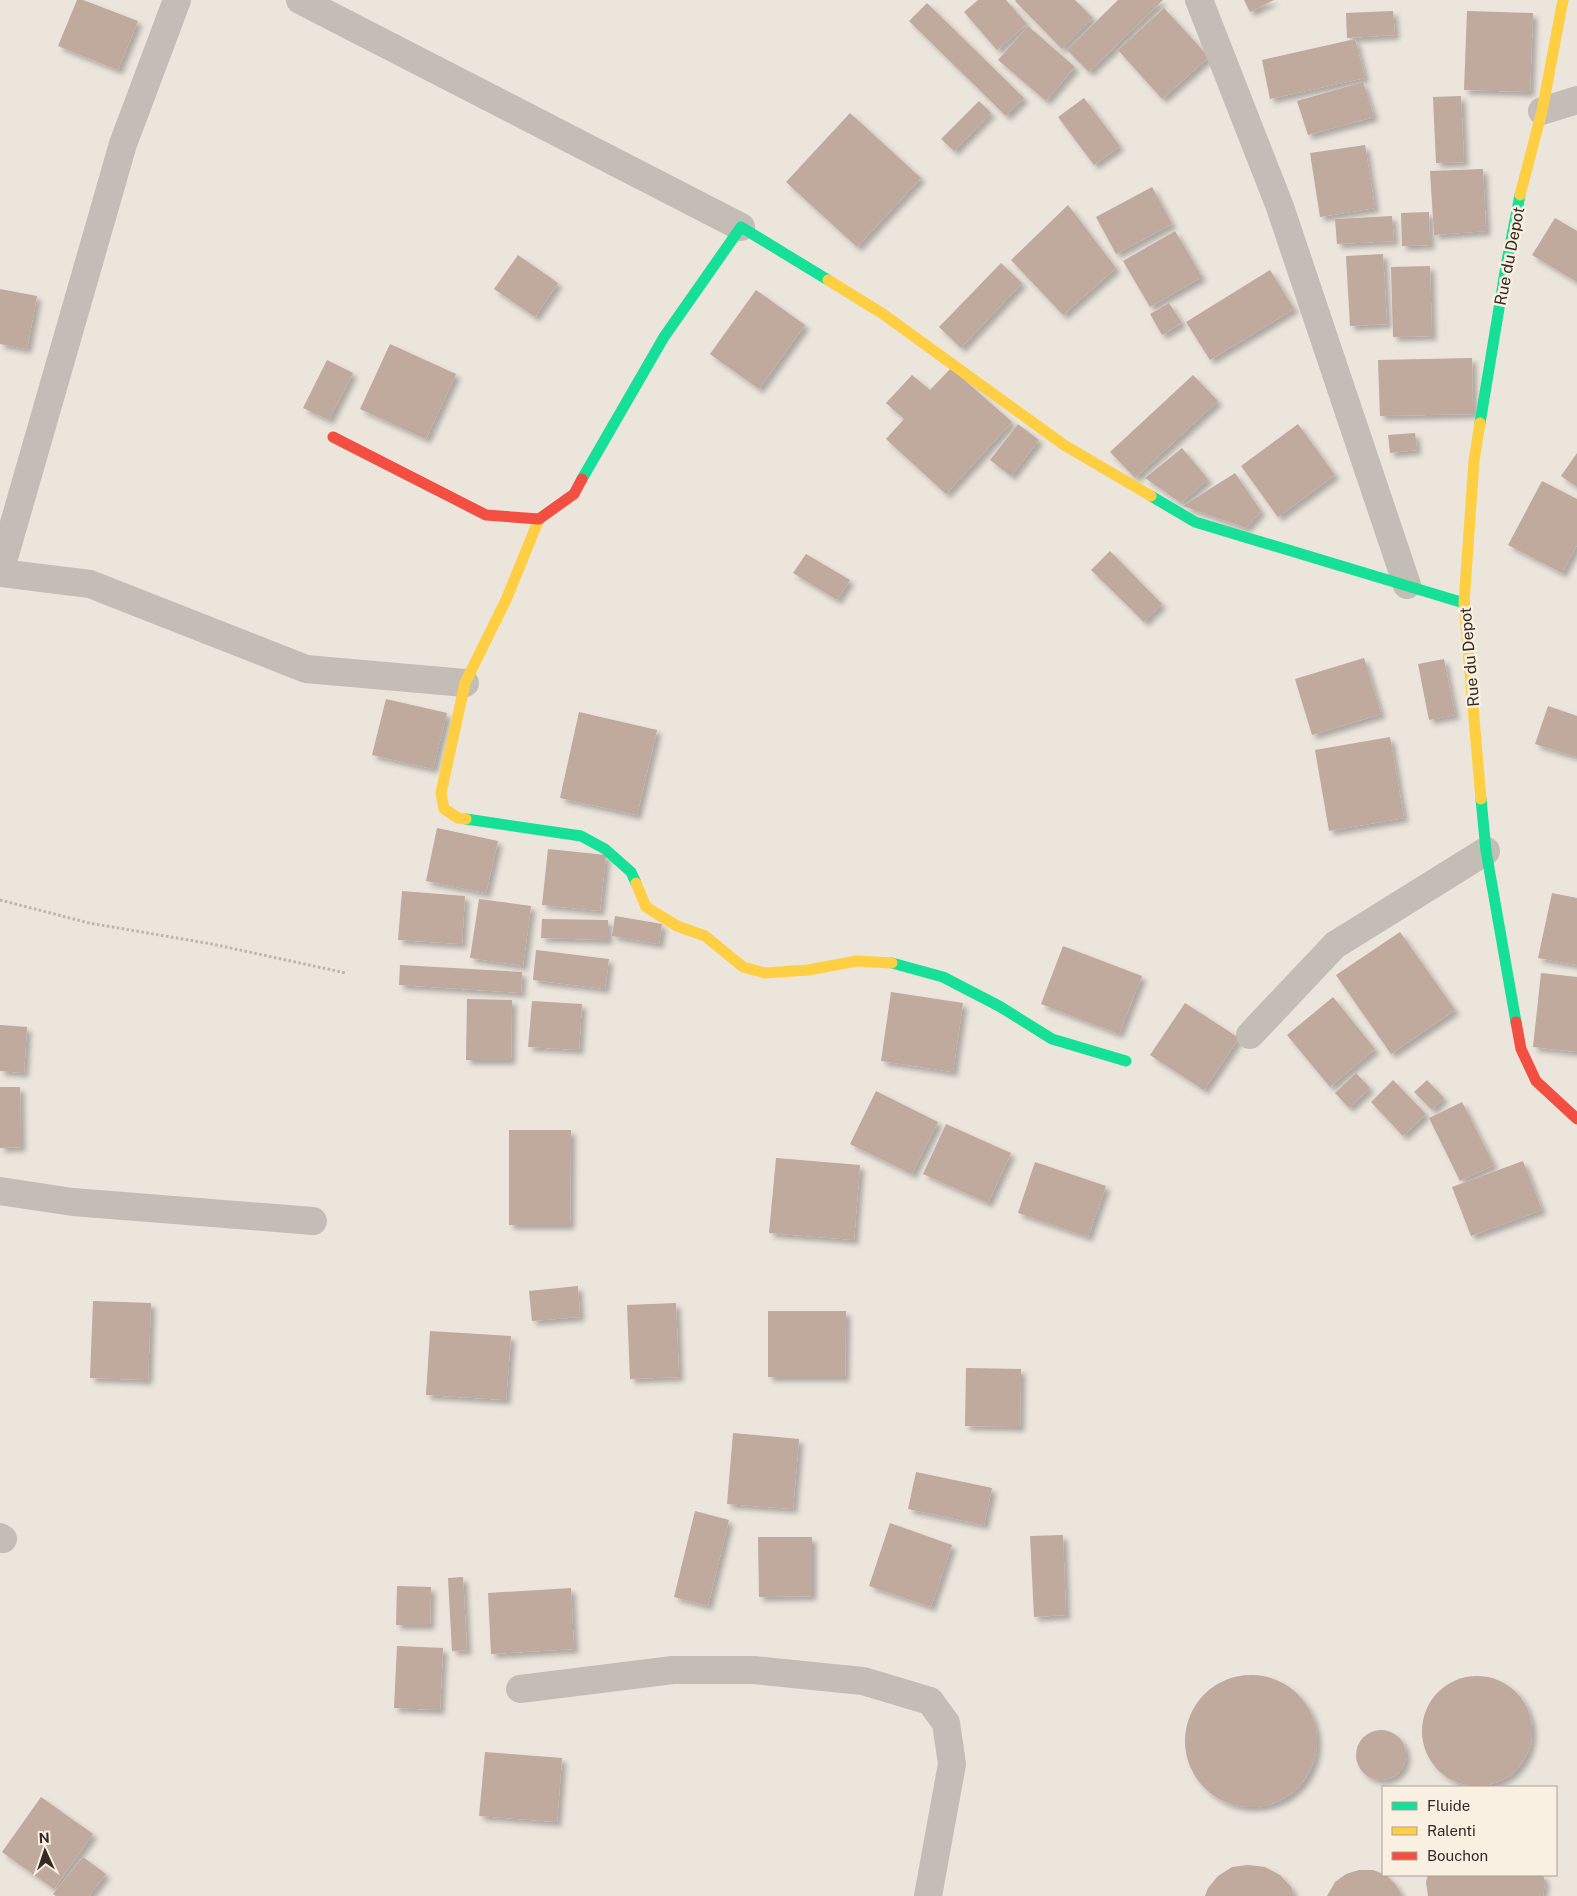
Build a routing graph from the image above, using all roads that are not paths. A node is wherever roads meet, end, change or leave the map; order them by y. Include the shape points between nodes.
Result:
1 (177, 0) edge
2 (300, 0) edge
3 (1199, 0) edge
4 (1563, 0) edge
5 (1577, 100) edge
6 (1542, 111) junction
7 (741, 228) junction
8 (333, 437) dead end
9 (539, 519) junction
10 (0, 572) edge
11 (1407, 585) junction
12 (1464, 603) junction
13 (465, 683) junction
14 (1486, 851) junction
15 (1250, 1035) dead end
16 (1126, 1061) dead end
17 (1577, 1119) edge
18 (0, 1191) edge
19 (313, 1221) dead end
20 (520, 1689) dead end
21 (928, 1896) edge

1 - 10 street via 124,144
2 - 7 street
3 - 11 street via 1280,207
4 - 6 street, Rue du Depot
5 - 6 street
6 - 12 street, Rue du Depot via 1524,176 1474,461
7 - 9 street via 664,337 574,494
7 - 11 street via 884,314 1064,445 1194,522
8 - 9 street via 486,515
9 - 13 street via 506,600
10 - 13 street via 90,584 306,669
11 - 12 street
12 - 14 street, Rue du Depot
13 - 16 street via 441,793 444,809 458,818 581,836 605,849 630,872 646,908 676,926 705,936 743,967 765,972 808,970 857,961 893,963 943,977 1052,1039
14 - 15 street via 1335,945
14 - 17 street, Rue du Depot via 1521,1049 1536,1081
18 - 19 street via 73,1202
20 - 21 street via 673,1670 754,1670 863,1681 930,1701 946,1723 952,1764

